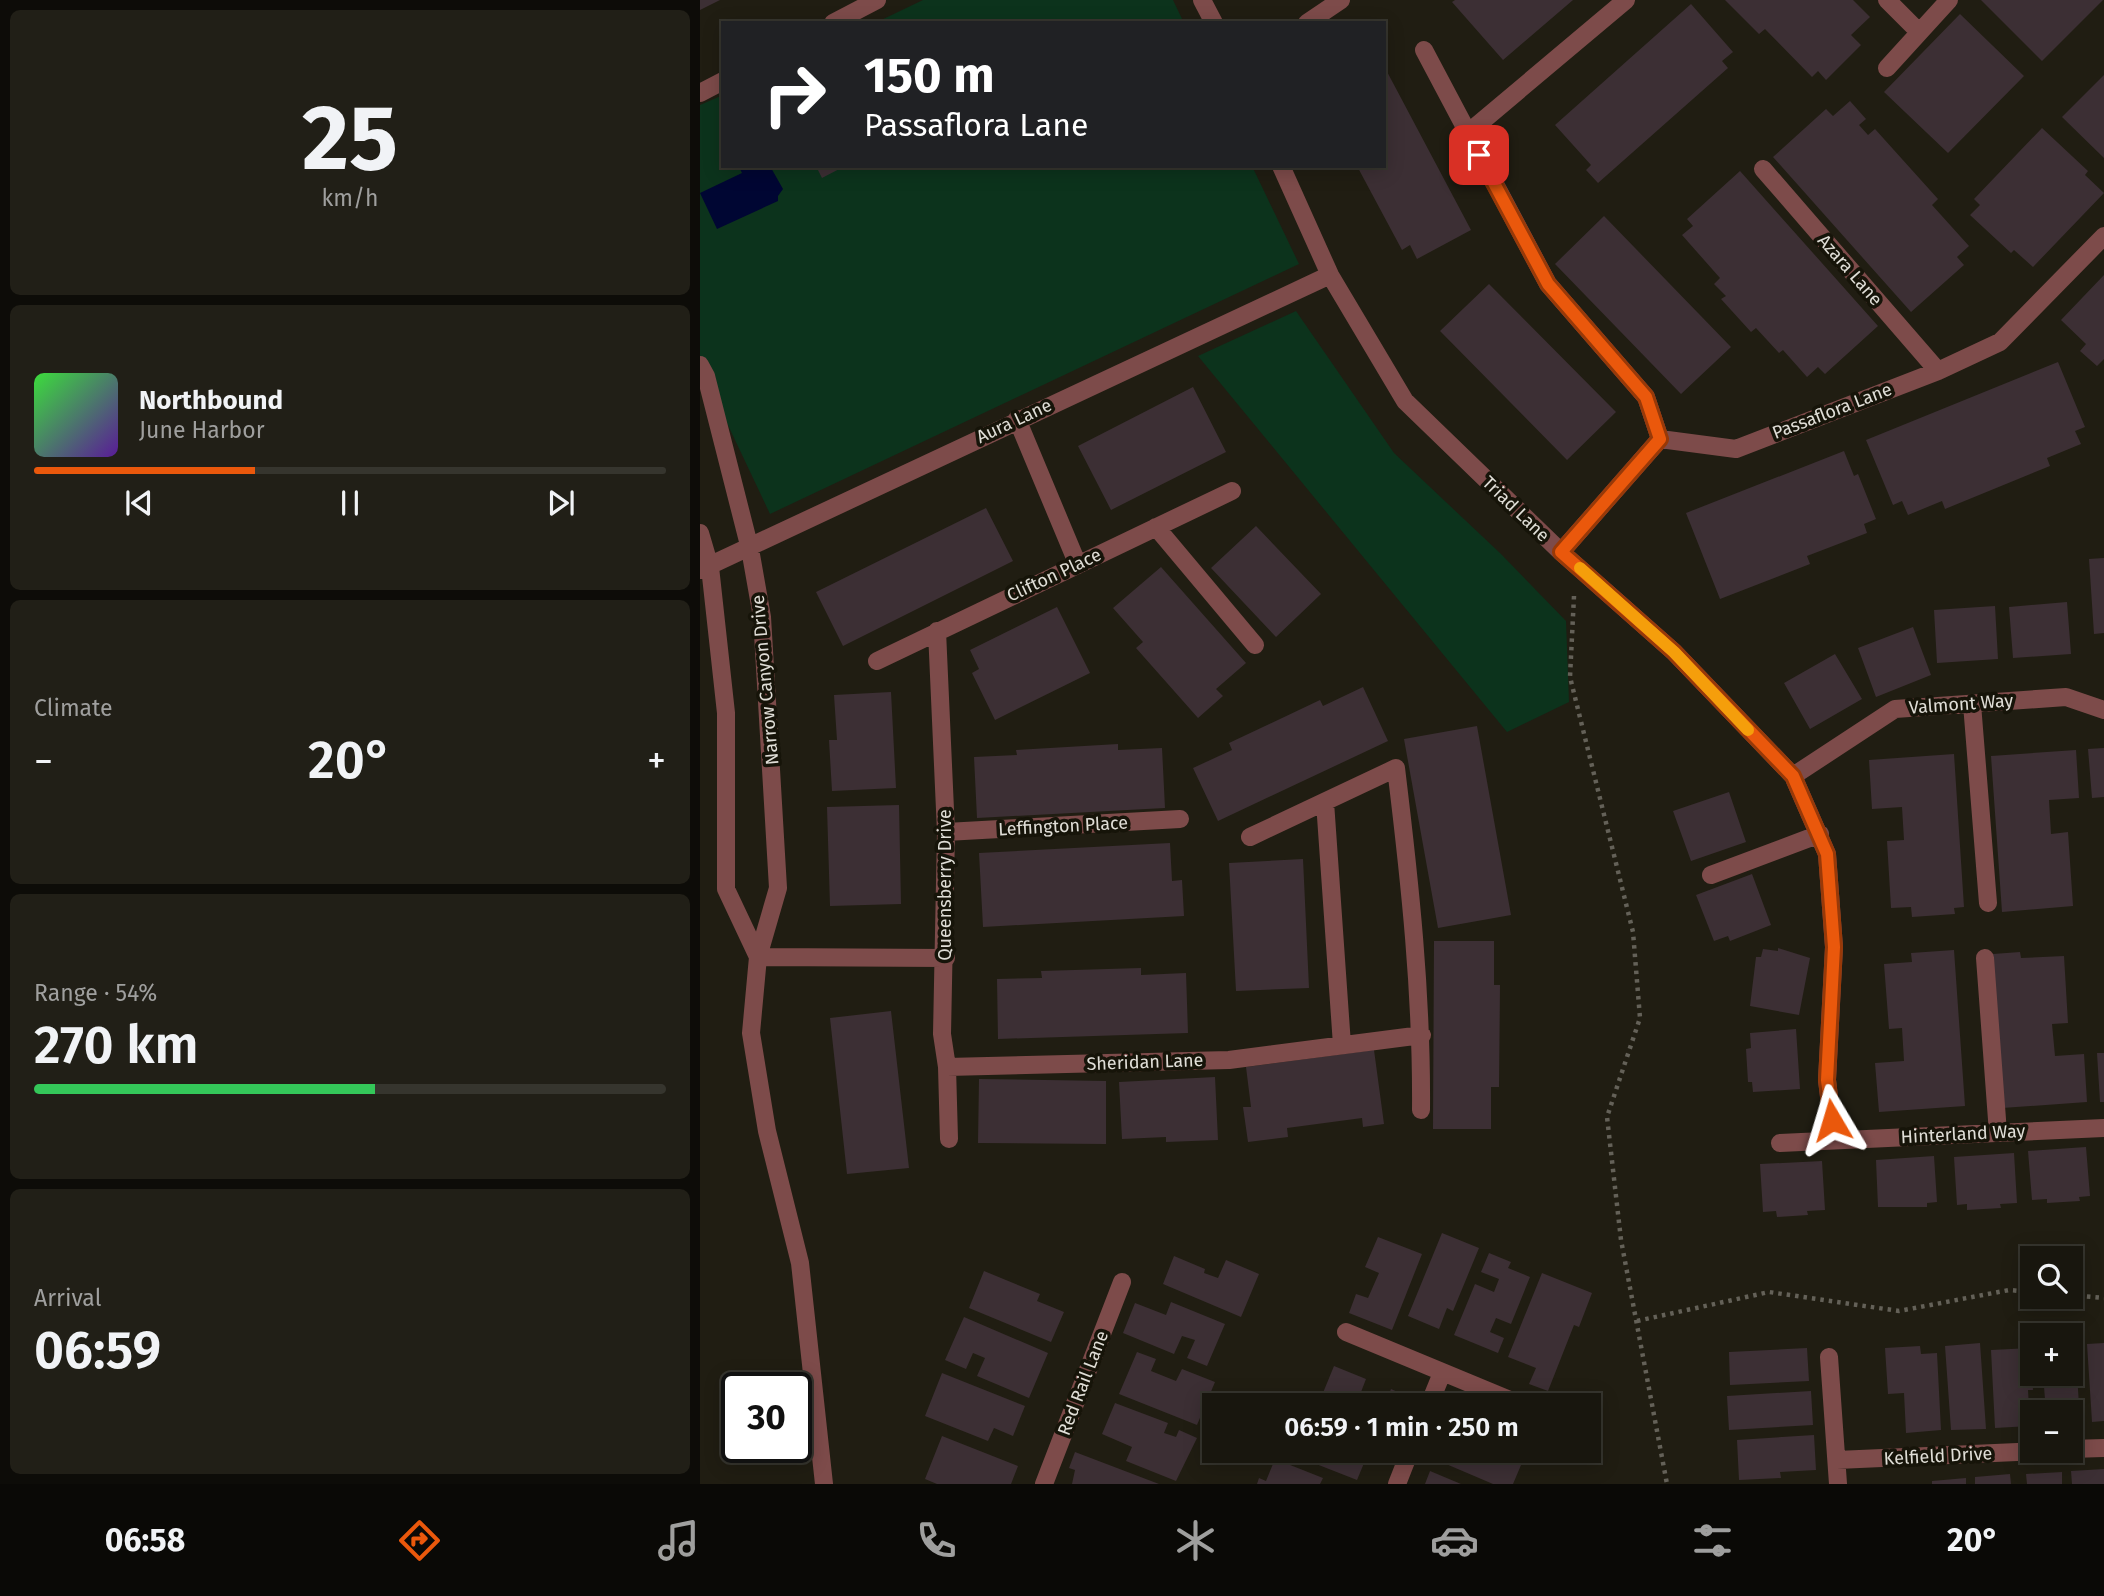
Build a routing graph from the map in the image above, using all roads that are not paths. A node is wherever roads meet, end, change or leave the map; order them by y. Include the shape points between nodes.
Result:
1 (877, 0) edge
2 (1202, 0) edge
3 (1341, 0) edge
4 (1626, 0) edge
5 (1887, 0) edge
6 (1949, 0) edge
7 (837, 21) edge
8 (1213, 21) edge
9 (1310, 21) edge
10 (1918, 31) junction
11 (1424, 50) dead end
12 (1887, 68) dead end
13 (721, 82) edge
14 (700, 93) edge
15 (1468, 133) junction
16 (1282, 168) edge
17 (1763, 169) dead end
18 (2104, 236) edge
19 (1330, 275) junction
20 (700, 365) edge
21 (1938, 371) junction
22 (1017, 419) junction
23 (1660, 439) junction
24 (1232, 491) dead end
25 (1156, 527) junction
26 (700, 533) edge
27 (750, 549) junction
28 (1568, 558) junction
29 (1078, 565) junction
30 (705, 568) edge
31 (937, 631) junction
32 (1255, 646) dead end
33 (877, 661) dead end
34 (1972, 704) junction
35 (2104, 710) edge
36 (1793, 776) junction
37 (1325, 802) junction
38 (1180, 819) dead end
39 (946, 832) junction
40 (1820, 834) junction
41 (1251, 837) dead end
42 (1711, 875) dead end
43 (1988, 903) dead end
44 (758, 957) junction
45 (946, 958) junction
46 (1984, 958) dead end
47 (1422, 1035) junction
48 (1342, 1045) junction
49 (947, 1067) junction
50 (1421, 1110) dead end
51 (2104, 1128) edge
52 (1997, 1133) junction
53 (950, 1139) dead end
54 (1834, 1140) junction
55 (1780, 1143) dead end
56 (1122, 1282) dead end
57 (1346, 1332) dead end
58 (1829, 1357) dead end
59 (1442, 1373) junction
60 (1434, 1393) edge
61 (1492, 1393) edge
62 (2104, 1448) edge
63 (2083, 1449) edge
64 (2020, 1452) edge
65 (1837, 1460) junction
66 (1405, 1463) edge
67 (824, 1484) edge
68 (1044, 1484) edge
69 (1397, 1484) edge
70 (1838, 1484) edge

1 - 7 street
2 - 8 street
3 - 9 street
4 - 15 street
5 - 10 street
6 - 10 street
10 - 12 street
11 - 15 street
13 - 14 street
15 - 23 street via 1548,284 1646,397
16 - 19 street, Triad Lane
17 - 21 street, Azara Lane
18 - 21 street, Passaflora Lane via 2000,342
19 - 22 street, Aura Lane
19 - 28 street, Triad Lane via 1405,401
20 - 27 street, Narrow Canyon Drive
21 - 23 street, Passaflora Lane via 1737,449
22 - 27 street, Aura Lane
22 - 29 street
23 - 28 street
24 - 25 street, Clifton Place
25 - 29 street, Clifton Place
25 - 32 street
26 - 30 street
27 - 30 street, Aura Lane
27 - 44 street, Narrow Canyon Drive via 762,617 778,888
28 - 36 street, Triad Lane via 1674,652
29 - 31 street, Clifton Place
30 - 44 street via 726,713 726,889
31 - 33 street, Clifton Place
31 - 39 street, Queensberry Drive
34 - 35 street, Valmont Way via 2066,697
34 - 36 street, Valmont Way via 1895,709
34 - 43 street
36 - 40 street, Triad Lane
37 - 41 street
37 - 47 street via 1396,768 1415,922
37 - 48 street
38 - 39 street, Leffington Place
39 - 45 street, Queensberry Drive
40 - 42 street
40 - 54 street, Triad Lane via 1827,854 1834,947 1827,1080
44 - 45 street
44 - 67 street, Narrow Canyon Drive via 751,1033 767,1131 800,1263
45 - 49 street, Queensberry Drive via 942,1034
46 - 52 street
47 - 48 street, Sheridan Lane
47 - 50 street
48 - 49 street, Sheridan Lane via 1230,1060
49 - 53 street, Queensberry Drive
51 - 52 street, Hinterland Way
52 - 54 street, Hinterland Way
54 - 55 street, Hinterland Way
56 - 68 street, Red Rail Lane
57 - 59 street
58 - 65 street
59 - 60 street
59 - 61 street
62 - 63 street
64 - 65 street, Kelfield Drive
65 - 70 street
66 - 69 street

